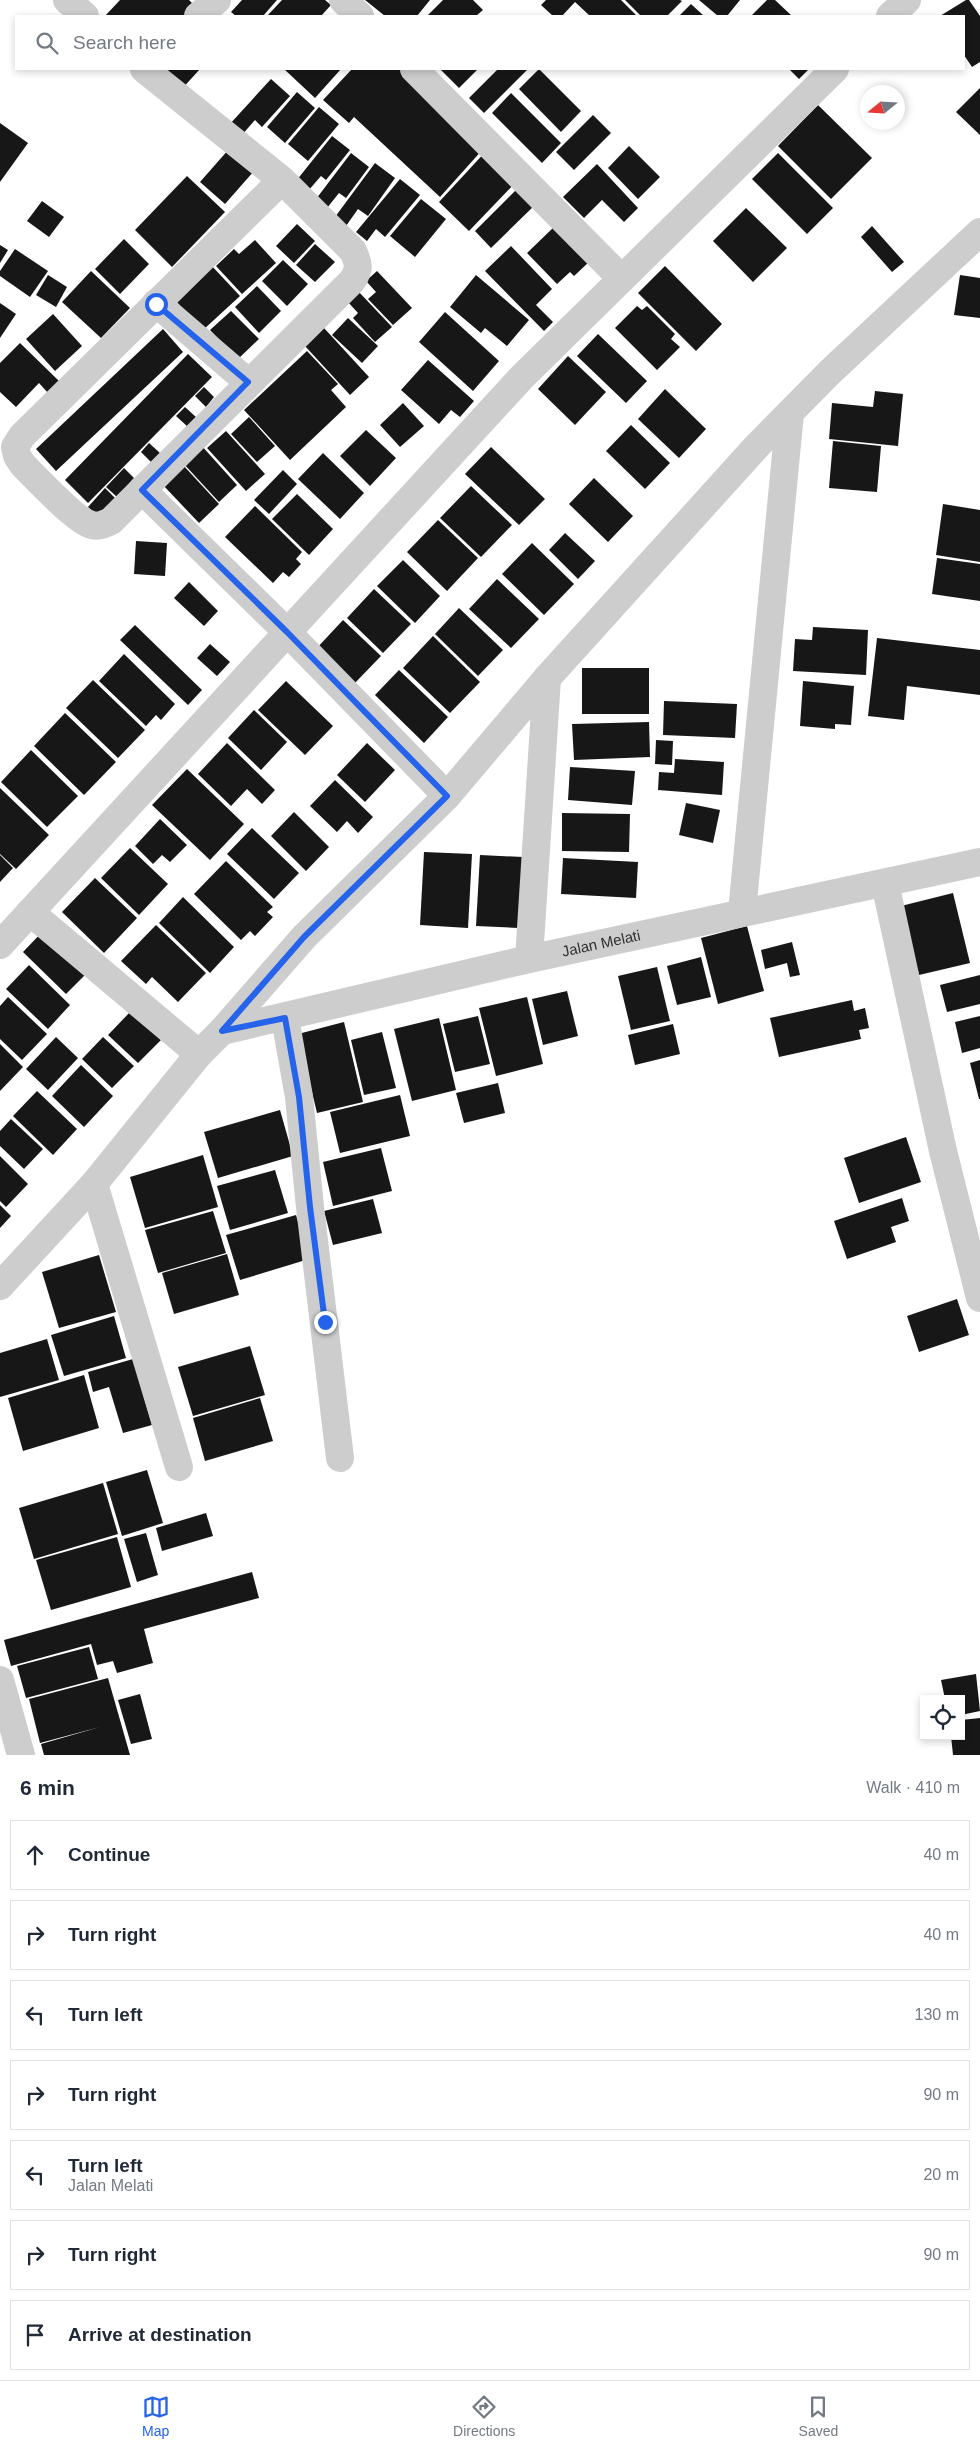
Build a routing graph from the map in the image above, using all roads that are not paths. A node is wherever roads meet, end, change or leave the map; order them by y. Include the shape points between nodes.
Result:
1 (67, 0) edge
2 (217, 0) edge
3 (343, 0) edge
4 (908, 0) edge
5 (84, 15) edge
6 (199, 15) edge
7 (359, 15) edge
8 (891, 15) edge
9 (146, 70) edge
10 (415, 70) edge
11 (834, 70) edge
12 (282, 180) junction
13 (980, 232) edge
14 (621, 278) junction
15 (156, 304) junction
16 (248, 382) junction
17 (790, 413) junction
18 (142, 490) junction
19 (287, 632) junction
20 (547, 678) junction
21 (447, 796) junction
22 (980, 862) edge
23 (885, 883) junction
24 (30, 912) junction
25 (742, 912) junction
26 (0, 946) edge
27 (529, 959) junction
28 (285, 1018) junction
29 (222, 1031) junction
30 (199, 1054) junction
31 (94, 1184) junction
32 (0, 1286) edge
33 (980, 1298) edge
34 (340, 1458) dead end
35 (179, 1467) dead end
36 (0, 1680) edge
37 (21, 1755) edge

1 - 5 street
2 - 6 street
3 - 7 street
4 - 8 street
9 - 12 street
10 - 14 street
11 - 14 street
12 - 15 street
12 - 16 street via 353,251 359,271
13 - 17 street via 911,294
14 - 19 street via 522,377
15 - 16 street
15 - 18 street via 22,436 15,447 16,456 23,465 90,525 99,526 111,521
16 - 18 street
17 - 20 street
17 - 25 street
18 - 19 street
19 - 21 street
19 - 24 street
20 - 21 street
20 - 27 street
21 - 29 street via 304,937
22 - 23 street, Jalan Melati
23 - 25 street, Jalan Melati
23 - 33 street via 943,1151
24 - 26 street
24 - 30 street
25 - 27 street, Jalan Melati
27 - 28 street, Jalan Melati
28 - 29 street, Jalan Melati
28 - 34 street via 299,1097
29 - 30 street
30 - 31 street
31 - 32 street
31 - 35 street
36 - 37 street

